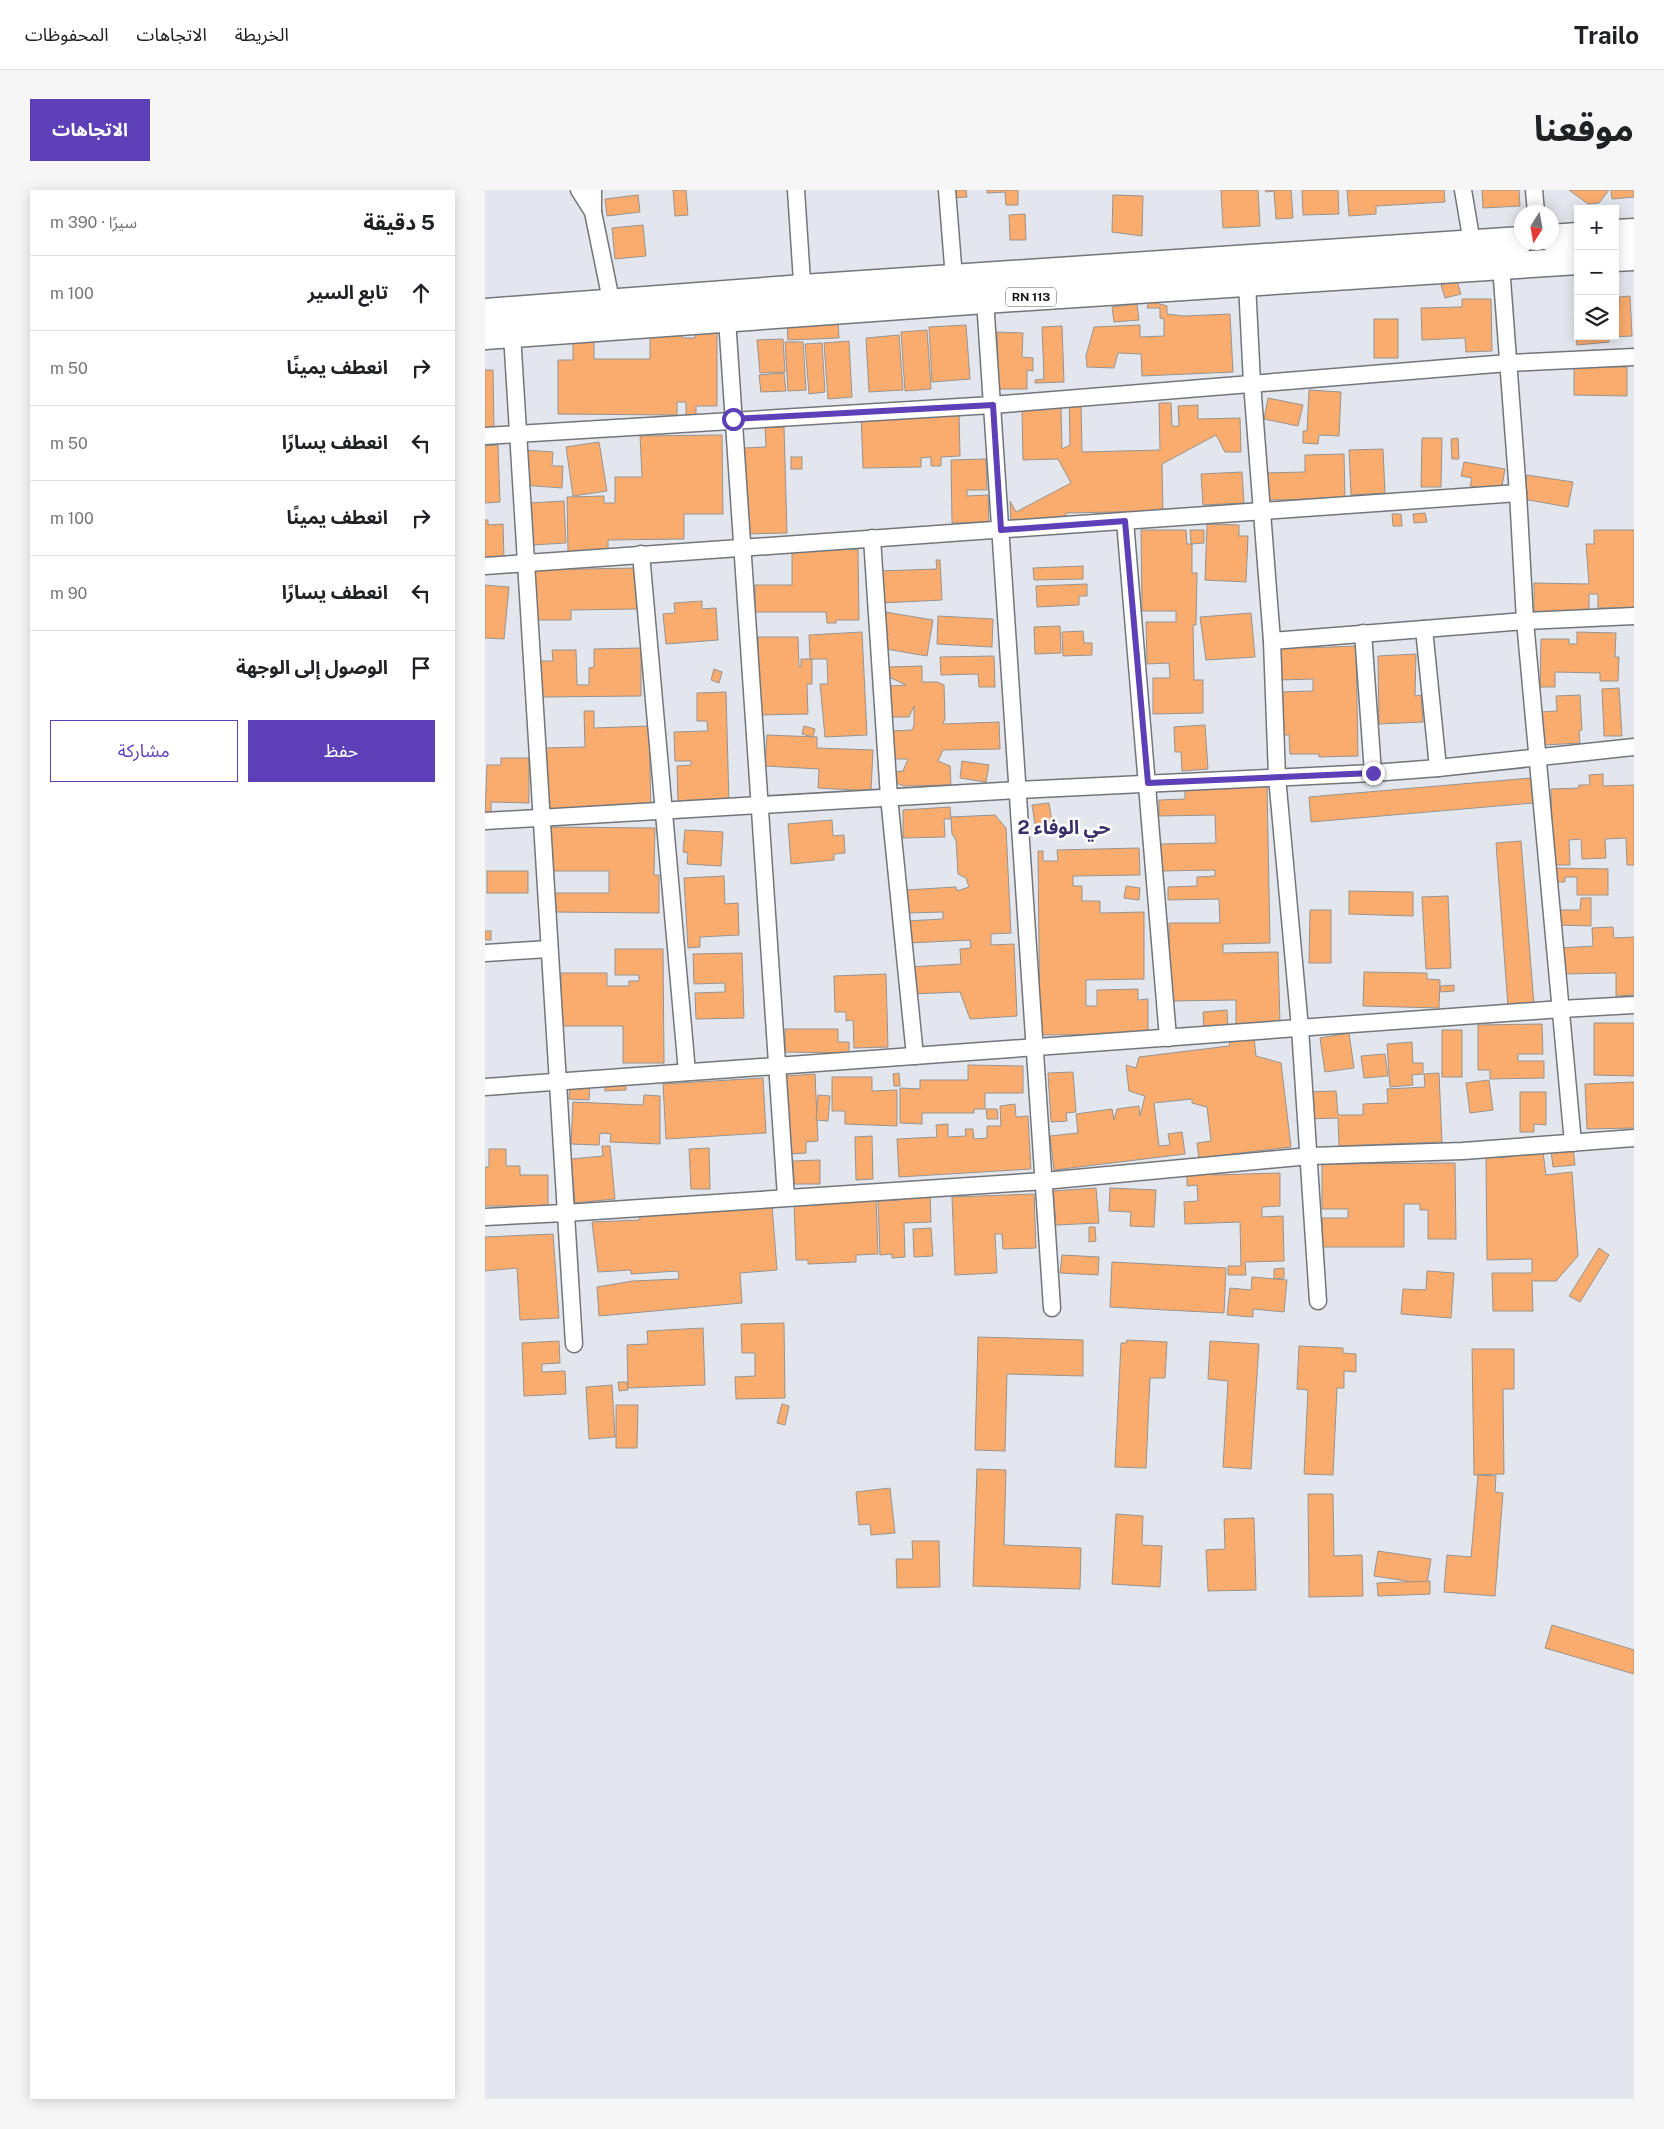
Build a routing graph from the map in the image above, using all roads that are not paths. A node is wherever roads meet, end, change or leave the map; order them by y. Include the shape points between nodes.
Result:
1 (579, 190) edge
2 (593, 190) edge
3 (796, 190) edge
4 (947, 190) edge
5 (1463, 190) edge
6 (1534, 190) edge
7 (1535, 205) edge
8 (593, 212) junction
9 (1634, 232) edge
10 (1619, 234) edge
11 (1574, 236) edge
12 (1559, 237) edge
13 (1514, 240) edge
14 (1472, 243) junction
15 (1634, 257) edge
16 (1619, 258) edge
17 (1574, 261) edge
18 (1501, 266) junction
19 (955, 278) junction
20 (1247, 284) junction
21 (803, 288) junction
22 (985, 300) junction
23 (485, 312) edge
24 (804, 314) junction
25 (614, 315) junction
26 (727, 319) junction
27 (512, 334) junction
28 (485, 336) edge
29 (1634, 357) edge
30 (1508, 363) junction
31 (1252, 383) junction
32 (993, 405) junction
33 (733, 419) junction
34 (517, 433) junction
35 (485, 436) edge
36 (1518, 493) junction
37 (1262, 511) junction
38 (1125, 521) junction
39 (1001, 530) junction
40 (873, 538) junction
41 (741, 547) junction
42 (641, 554) junction
43 (525, 562) junction
44 (485, 566) edge
45 (1634, 616) edge
46 (1525, 622) junction
47 (1424, 629) junction
48 (1363, 633) junction
49 (1272, 641) junction
50 (1634, 747) edge
51 (1536, 757) junction
52 (1438, 768) junction
53 (1373, 773) junction
54 (1277, 777) junction
55 (1148, 783) junction
56 (1018, 790) junction
57 (889, 797) junction
58 (759, 804) junction
59 (665, 810) junction
60 (541, 816) junction
61 (485, 821) edge
62 (549, 949) junction
63 (485, 953) edge
64 (1634, 1006) edge
65 (1561, 1009) junction
66 (1300, 1028) junction
67 (1168, 1038) junction
68 (1035, 1047) junction
69 (915, 1056) junction
70 (777, 1066) junction
71 (687, 1072) junction
72 (557, 1082) junction
73 (485, 1087) edge
74 (1634, 1138) edge
75 (1573, 1143) junction
76 (1310, 1156) junction
77 (1044, 1181) junction
78 (786, 1198) junction
79 (565, 1213) junction
80 (485, 1217) edge
81 (1318, 1300) dead end
82 (1052, 1308) dead end
83 (574, 1344) dead end

1 - 8 street
2 - 8 street
3 - 21 street
4 - 19 street
5 - 14 street
6 - 7 street
8 - 25 street
9 - 10 main road
11 - 12 main road
13 - 14 main road, RN 113
14 - 19 main road, RN 113
15 - 16 main road
17 - 18 main road, RN 113
18 - 20 main road, RN 113
18 - 30 street
19 - 21 main road, RN 113
20 - 22 main road, RN 113
20 - 31 street
21 - 24 street
21 - 25 main road, RN 113
22 - 24 main road, RN 113
22 - 32 street
23 - 25 main road, RN 113
24 - 26 main road, RN 113
25 - 26 main road, RN 113
25 - 27 main road, RN 113
26 - 33 street
27 - 28 main road, RN 113
27 - 34 street
29 - 30 street
30 - 31 street
30 - 36 street
31 - 32 street
31 - 37 street
32 - 33 street
32 - 39 street
33 - 34 street
33 - 41 street
34 - 35 street
34 - 43 street
36 - 37 street
36 - 46 street
37 - 38 street
37 - 49 street
38 - 39 street
38 - 55 street
39 - 40 street
39 - 56 street
40 - 41 street
40 - 57 street
41 - 42 street
41 - 58 street
42 - 43 street
42 - 59 street
43 - 44 street
43 - 60 street
45 - 46 street
46 - 47 street
46 - 51 street
47 - 48 street
47 - 52 street
48 - 49 street
48 - 53 street
49 - 54 street
50 - 51 street
51 - 52 street
51 - 65 street
52 - 53 street
53 - 54 street
54 - 55 street
54 - 66 street
55 - 56 street
55 - 67 street
56 - 57 street
56 - 68 street
57 - 58 street
57 - 69 street
58 - 59 street
58 - 70 street
59 - 60 street
59 - 71 street
60 - 61 street
60 - 62 street
62 - 63 street
62 - 72 street
64 - 65 street
65 - 66 street
65 - 75 street
66 - 67 street
66 - 76 street
67 - 68 street
68 - 69 street
68 - 77 street
69 - 70 street
70 - 71 street
70 - 78 street
71 - 72 street
72 - 73 street
72 - 79 street
74 - 75 street
75 - 76 street via 1463,1151
76 - 77 street
76 - 81 street
77 - 78 street
77 - 82 street
78 - 79 street
79 - 80 street
79 - 83 street

